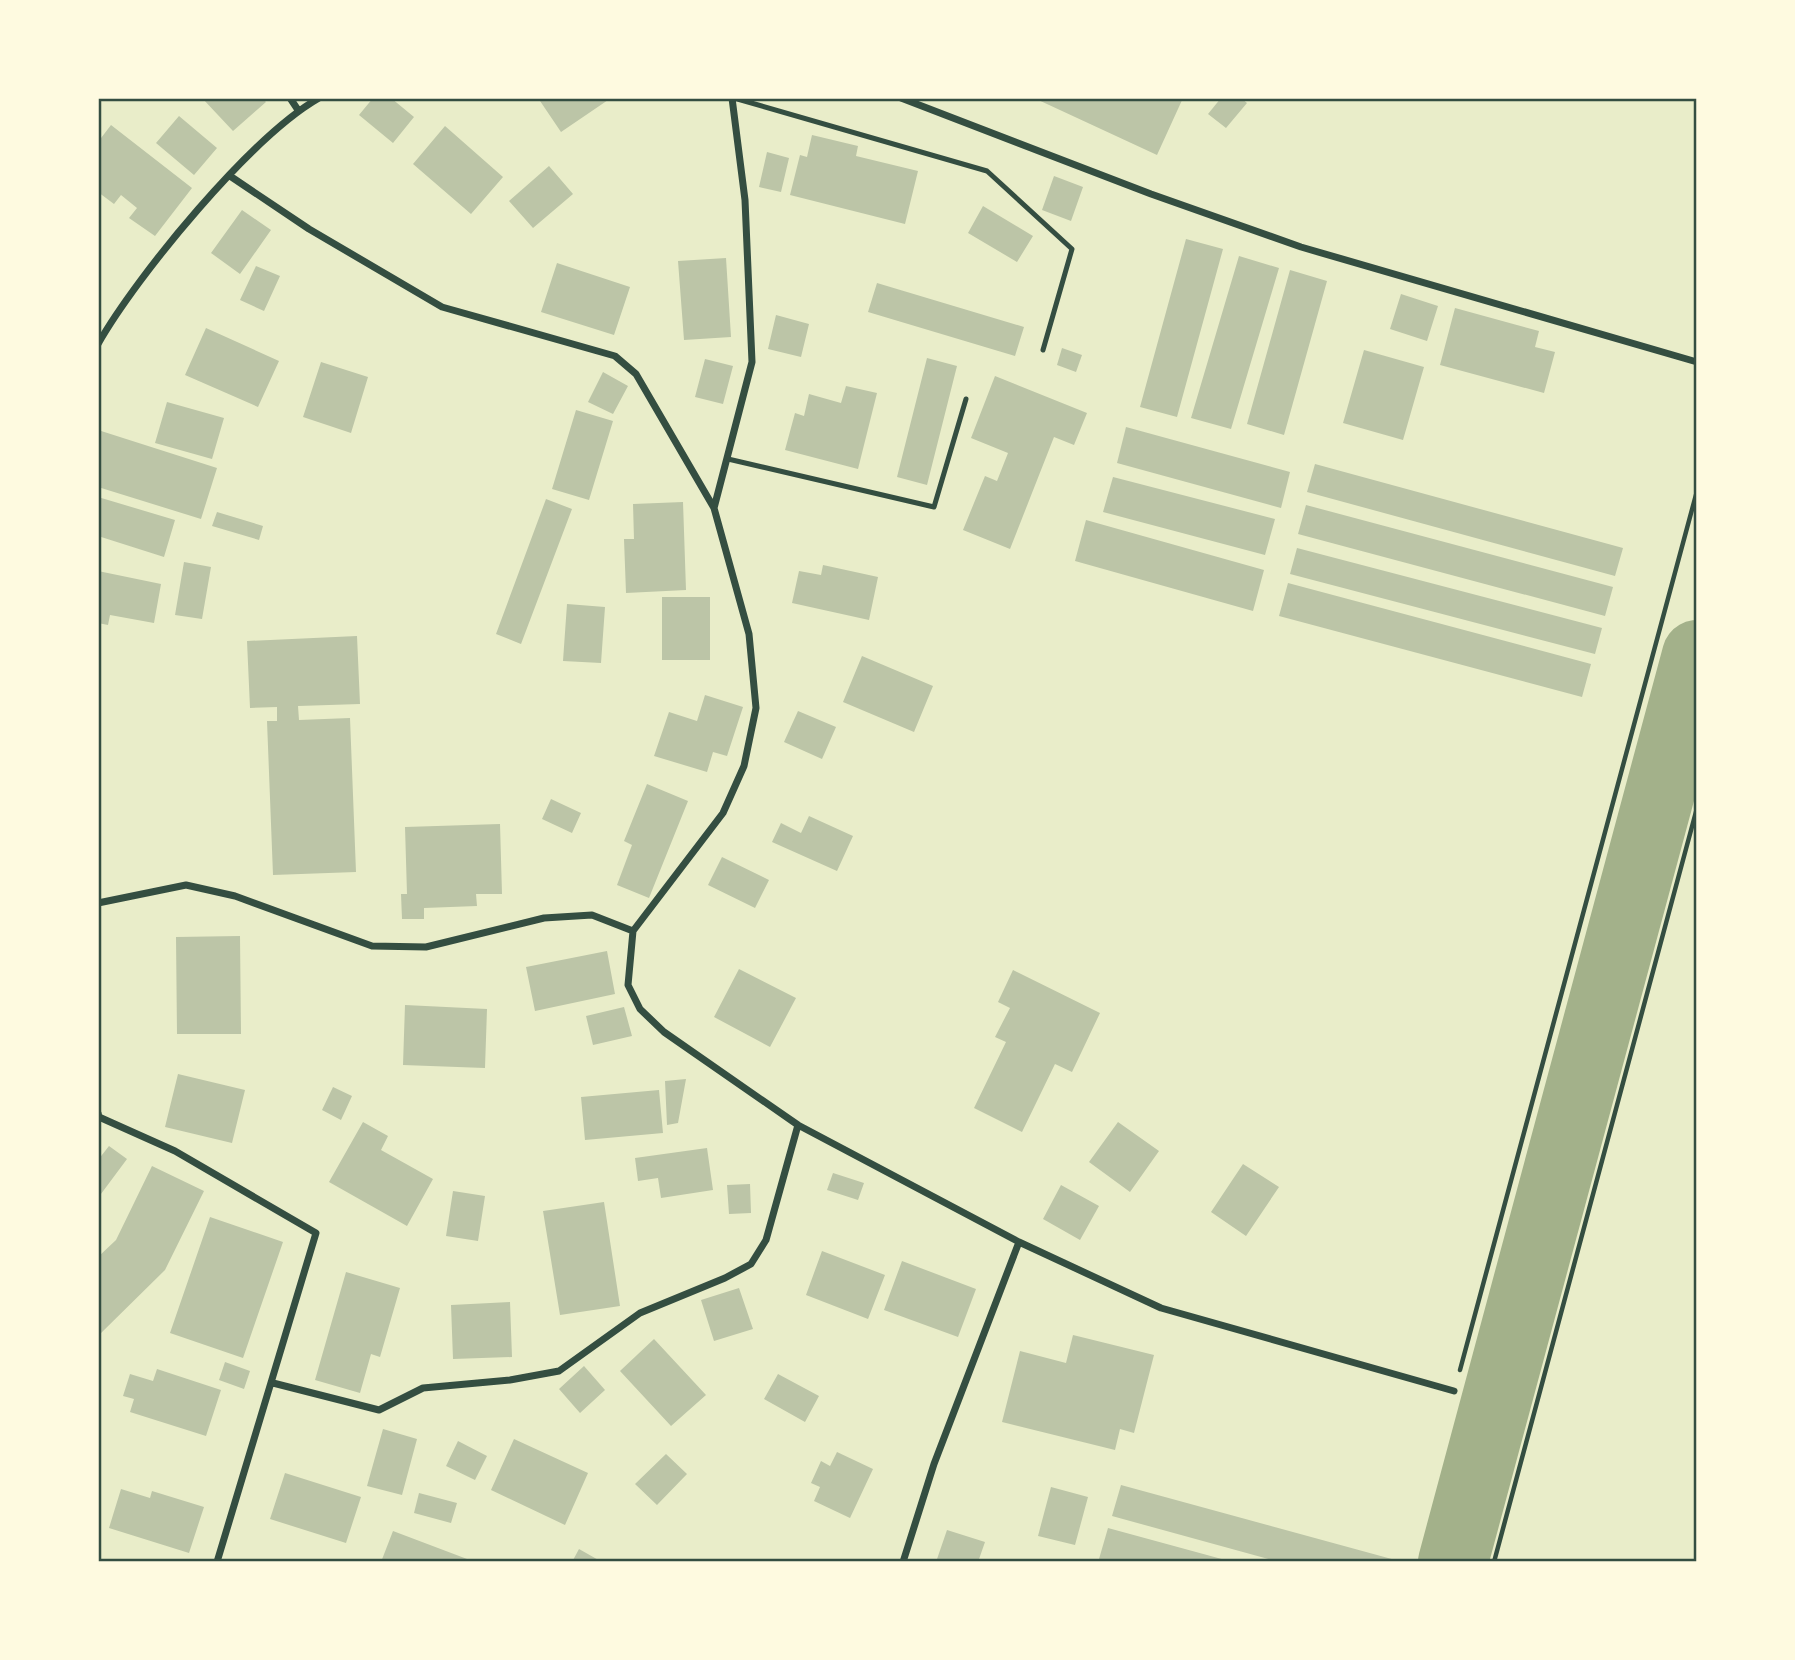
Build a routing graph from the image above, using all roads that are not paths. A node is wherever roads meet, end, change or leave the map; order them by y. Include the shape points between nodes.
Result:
1 (290, 98) edge
2 (319, 98) edge
3 (733, 98) edge
4 (901, 98) edge
5 (298, 110) junction
6 (230, 176) junction
7 (98, 344) edge
8 (1043, 351) dead end
9 (1697, 362) edge
10 (966, 399) dead end
11 (728, 459) junction
12 (714, 508) junction
13 (98, 903) edge
14 (633, 931) junction
15 (98, 1116) edge
16 (798, 1125) junction
17 (1018, 1242) junction
18 (273, 1384) junction
19 (1454, 1391) road end
20 (217, 1562) edge
21 (903, 1562) edge

1 - 5 street
2 - 5 street
3 - 8 lane via 987,171 1072,250
3 - 11 street via 745,200 752,362
4 - 9 street via 1301,247
5 - 6 street
6 - 7 street via 163,253
6 - 12 street via 442,307 614,356 636,374
10 - 11 lane via 934,507
11 - 12 street
12 - 14 street via 749,634 756,708 744,766 723,813
13 - 14 street via 186,885 235,896 372,946 426,947 544,918 592,915
14 - 16 street via 628,985 640,1009 664,1032
15 - 18 street via 175,1151 316,1233
16 - 17 street
16 - 18 street via 766,1240 751,1264 640,1312 559,1371 423,1388 379,1410
17 - 19 street via 1161,1308
17 - 21 street via 934,1464
18 - 20 street

